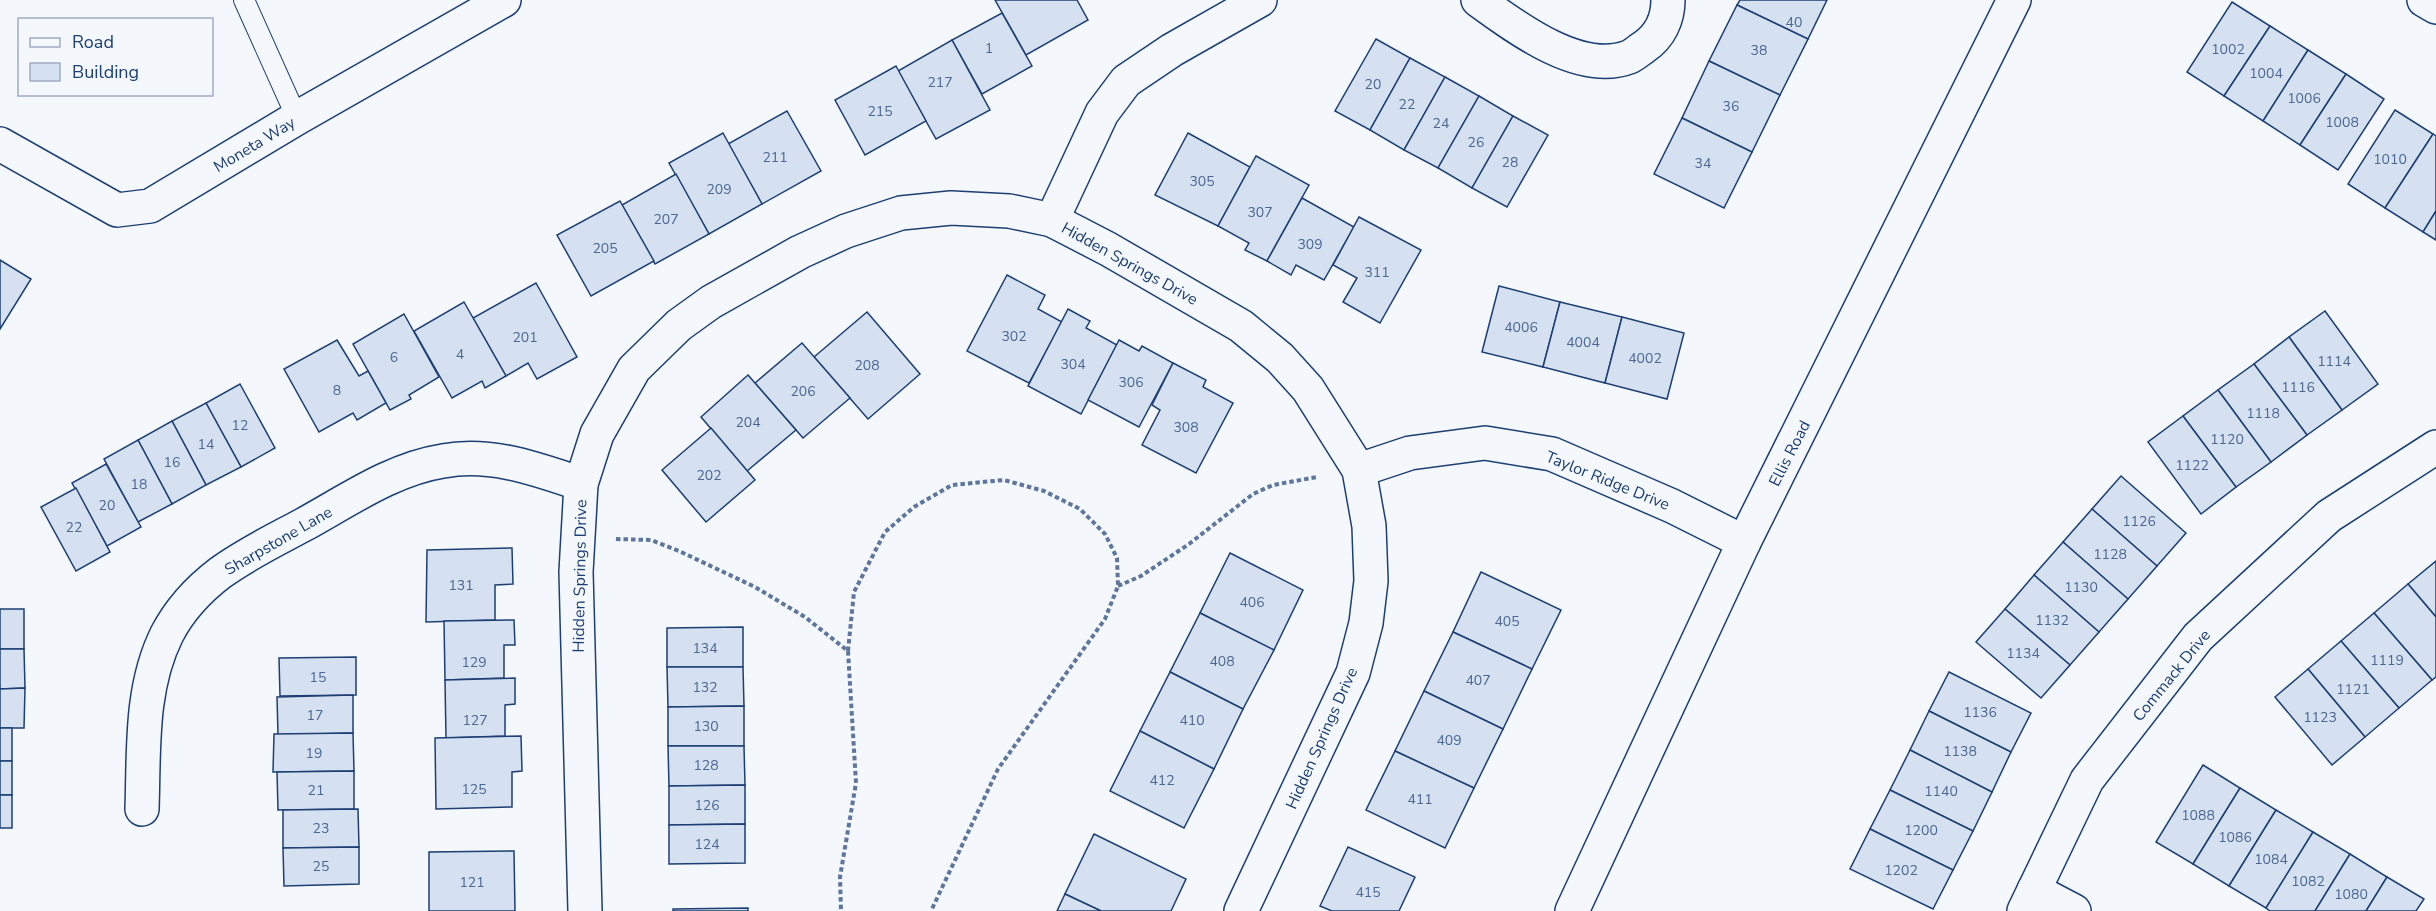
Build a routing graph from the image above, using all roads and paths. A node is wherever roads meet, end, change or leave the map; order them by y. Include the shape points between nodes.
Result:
1 (244, 0) edge
2 (504, 0) edge
3 (1260, 0) edge
4 (1478, 0) edge
5 (1668, 0) edge
6 (2014, 0) edge
7 (2424, 0) edge
8 (2436, 7) edge
9 (297, 118) junction
10 (0, 144) edge
11 (1052, 220) junction
12 (2436, 447) edge
13 (1359, 470) junction
14 (1319, 476) dead end
15 (581, 483) junction
16 (604, 539) dead end
17 (1744, 542) junction
18 (1118, 586) junction
19 (848, 651) junction
20 (142, 809) dead end
21 (2029, 901) edge
22 (585, 911) edge
23 (841, 911) edge
24 (931, 911) edge
25 (1241, 911) edge
26 (1572, 911) edge
27 (2074, 911) edge

1 - 9 lane
2 - 9 street, Moneta Way
3 - 11 street via 1126,81 1102,113
4 - 5 street via 1527,33 1568,54 1599,61 1629,57 1655,39 1668,14
6 - 17 street, Ellis Road
7 - 8 street
9 - 10 street, Moneta Way via 150,206 117,210
11 - 13 street, Hidden Springs Drive via 1241,326 1280,358 1308,389
11 - 15 street, Hidden Springs Drive via 1001,210 951,208 901,213 846,231 800,252 711,302 679,325 634,369 597,434
12 - 21 street, Commack Drive via 2329,516 2198,637 2087,780
13 - 17 street, Taylor Ridge Drive via 1410,453 1485,443 1552,454
13 - 25 street, Hidden Springs Drive via 1369,525 1371,581 1366,623 1353,673
14 - 18 path via 1273,485 1253,494 1189,544 1141,576
15 - 20 street, Sharpstone Lane via 507,462 444,460 382,481 220,573 189,602 172,626 154,670 146,703
15 - 22 street, Hidden Springs Drive via 576,572
16 - 19 path via 651,540 679,551 755,587 805,617
17 - 26 street, Ellis Road
18 - 19 path via 1117,558 1105,534 1080,509 1044,491 1004,480 952,485 914,507 885,532 854,591
18 - 24 path via 1105,619 998,769
19 - 23 path via 856,783 840,877
21 - 27 street

